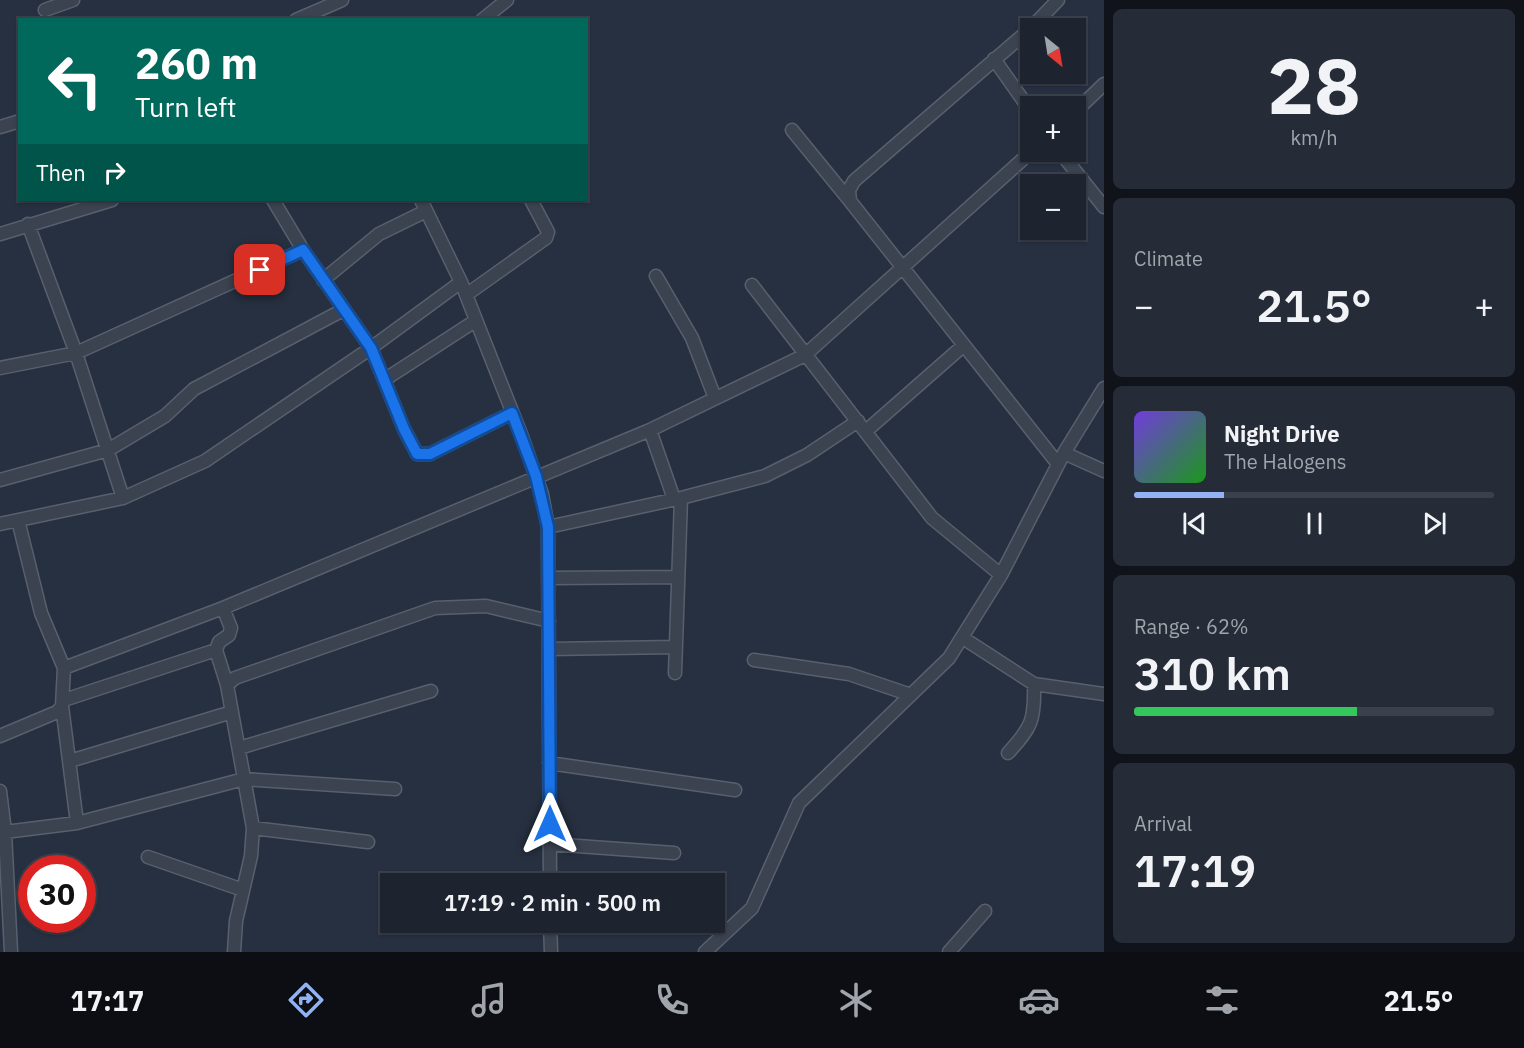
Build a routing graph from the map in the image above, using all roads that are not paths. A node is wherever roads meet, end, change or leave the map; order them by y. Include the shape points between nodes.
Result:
1 (74, 0) edge
2 (342, 0) edge
3 (507, 0) edge
4 (1058, 0) edge
5 (328, 3) edge
6 (46, 10) edge
7 (300, 18) edge
8 (484, 18) edge
9 (1041, 18) edge
10 (1020, 38) edge
11 (994, 59) junction
12 (1104, 84) edge
13 (1020, 96) edge
14 (1086, 101) edge
15 (18, 122) edge
16 (0, 127) edge
17 (792, 130) dead end
18 (1020, 161) edge
19 (1068, 162) edge
20 (108, 201) edge
21 (274, 201) edge
22 (532, 201) edge
23 (850, 201) junction
24 (424, 205) edge
25 (1104, 207) edge
26 (28, 224) junction
27 (0, 234) edge
28 (303, 250) junction
29 (904, 269) junction
30 (656, 276) dead end
31 (323, 280) junction
32 (461, 282) junction
33 (752, 285) dead end
34 (466, 295) junction
35 (343, 310) junction
36 (475, 321) junction
37 (964, 345) junction
38 (371, 348) junction
39 (76, 353) junction
40 (806, 355) junction
41 (0, 368) edge
42 (384, 380) junction
43 (1104, 387) edge
44 (716, 398) junction
45 (512, 413) junction
46 (862, 426) junction
47 (650, 430) junction
48 (108, 450) junction
49 (1061, 459) junction
50 (1104, 471) edge
51 (536, 476) junction
52 (0, 480) edge
53 (123, 498) junction
54 (677, 499) junction
55 (18, 520) junction
56 (0, 524) edge
57 (548, 527) junction
58 (1001, 575) junction
59 (678, 577) junction
60 (549, 578) junction
61 (223, 608) junction
62 (549, 621) junction
63 (963, 638) junction
64 (675, 647) junction
65 (549, 649) junction
66 (216, 650) junction
67 (754, 660) dead end
68 (64, 668) junction
69 (675, 673) dead end
70 (1034, 684) junction
71 (227, 685) junction
72 (431, 691) dead end
73 (1104, 694) edge
74 (911, 695) junction
75 (63, 703) junction
76 (232, 712) junction
77 (0, 736) edge
78 (239, 748) junction
79 (1008, 753) dead end
80 (70, 760) junction
81 (549, 763) junction
82 (244, 779) junction
83 (395, 789) dead end
84 (735, 790) dead end
85 (0, 791) edge
86 (77, 824) junction
87 (253, 828) junction
88 (5, 832) junction
89 (368, 842) dead end
90 (550, 844) junction
91 (674, 853) dead end
92 (148, 857) dead end
93 (550, 873) edge
94 (243, 890) junction
95 (985, 911) dead end
96 (550, 933) edge
97 (11, 952) edge
98 (234, 952) edge
99 (551, 952) edge
100 (705, 952) edge
101 (949, 952) edge

1 - 6 street
2 - 5 street
3 - 8 street
4 - 9 street
5 - 7 street
10 - 11 street
11 - 13 street
11 - 23 street via 854,182 849,190
12 - 14 street
15 - 16 street
17 - 23 street
18 - 29 street via 964,209
19 - 25 street
20 - 26 street
21 - 28 street
22 - 34 street via 548,232 546,238
23 - 29 street
24 - 31 street via 379,234
24 - 32 street
26 - 27 street
26 - 39 street
28 - 31 street
28 - 39 street
29 - 37 street
29 - 40 street
30 - 44 street via 692,338
31 - 35 street
32 - 34 street
32 - 38 street
33 - 40 street
34 - 36 street
35 - 38 street
35 - 48 street via 194,389 165,416
36 - 42 street
36 - 45 street
37 - 46 street
37 - 49 street
38 - 42 street
38 - 53 street via 205,461
39 - 41 street
39 - 48 street
40 - 44 street
40 - 46 street
42 - 45 street via 417,454 430,454
43 - 49 street
44 - 47 street
45 - 51 street
46 - 54 street via 765,476
46 - 58 street via 932,518
47 - 51 street
47 - 54 street
48 - 52 street
48 - 53 street
49 - 50 street
49 - 58 street
51 - 57 street
51 - 61 street
53 - 55 street
54 - 57 street
54 - 59 street
55 - 56 street
55 - 68 street via 41,613
57 - 60 street
58 - 63 street
59 - 60 street
59 - 64 street
60 - 62 street
61 - 66 street via 231,628
61 - 68 street
62 - 65 street
62 - 71 street via 486,606 435,608 235,678
63 - 70 street
63 - 74 street via 949,658
64 - 65 street
64 - 69 street
65 - 81 street
66 - 71 street
66 - 75 street
67 - 74 street via 849,674
68 - 75 street
70 - 73 street
70 - 79 street via 1035,713 1025,735
71 - 76 street
72 - 78 street
74 - 100 street via 800,803 752,908
75 - 77 street via 57,712
75 - 80 street
76 - 78 street
76 - 80 street
78 - 82 street
80 - 86 street
81 - 84 street
81 - 90 street
82 - 83 street
82 - 86 street
82 - 87 street
85 - 88 street
86 - 88 street
87 - 89 street
87 - 94 street
88 - 97 street
90 - 91 street
90 - 93 street
92 - 94 street
94 - 98 street
95 - 101 street
96 - 99 street

